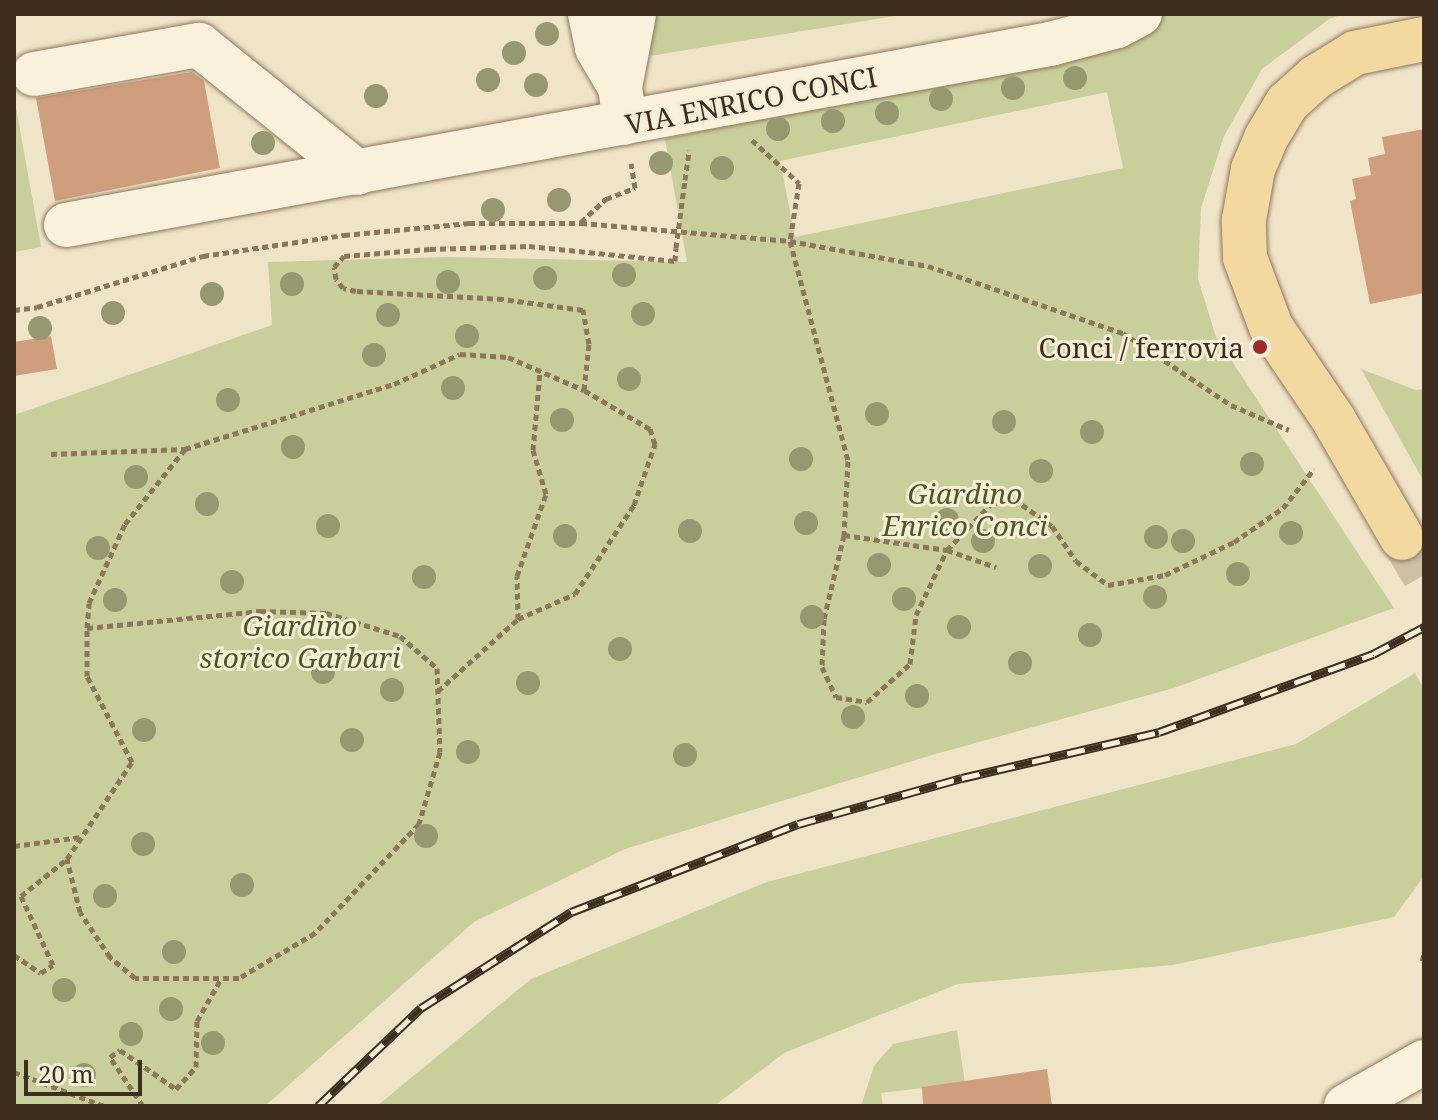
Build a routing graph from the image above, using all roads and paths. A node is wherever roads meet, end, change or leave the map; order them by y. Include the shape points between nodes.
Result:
1 (590, 14) edge
2 (634, 14) edge
3 (1140, 14) edge
4 (1424, 39) edge
5 (34, 74) dead end
6 (623, 105) junction
7 (747, 136) dead end
8 (358, 173) junction
9 (685, 180) dead end
10 (581, 223) junction
11 (66, 225) dead end
12 (790, 241) junction
13 (14, 310) edge
14 (540, 371) junction
15 (584, 390) junction
16 (1294, 432) dead end
17 (185, 449) junction
18 (51, 454) dead end
19 (1320, 462) dead end
20 (844, 535) junction
21 (1402, 538) tunnel mouth
22 (947, 550) junction
23 (996, 567) dead end
24 (518, 619) junction
25 (87, 628) junction
26 (438, 691) junction
27 (82, 837) junction
28 (14, 846) edge
29 (67, 859) junction
30 (14, 955) edge
31 (221, 978) junction
32 (1424, 1062) edge
33 (14, 1072) edge
34 (104, 1106) edge
35 (143, 1106) edge
36 (1346, 1106) edge

1 - 6 street via 597,48
2 - 6 street, VIA ENRICO CONCI
3 - 6 street, VIA ENRICO CONCI via 1117,26 1050,44
4 - 21 main road via 1355,53 1287,103 1253,169 1244,220 1245,258 1271,327 1334,420
5 - 8 street via 199,45
6 - 8 street, VIA ENRICO CONCI
6 - 10 path via 635,188 606,199
7 - 12 path via 799,183
8 - 11 street, VIA ENRICO CONCI
9 - 15 path, bridge via 675,261 529,246 344,256 334,267 343,288 356,291 503,299 583,310 589,344
10 - 12 path
10 - 13 path via 469,223 203,256
12 - 16 path via 928,266 1123,333 1231,405
12 - 20 path via 848,461
14 - 15 path
14 - 17 path via 508,357 460,354 394,384
14 - 24 path via 533,450 546,494 517,576
15 - 24 path via 650,429 655,444 634,505 575,594
17 - 18 path
17 - 25 path via 125,524 89,603
19 - 22 path via 1283,508 1234,542 1165,575 1108,585 1076,561 1052,526 1014,499 991,504
20 - 22 path
20 - 22 path via 824,619 822,667 836,697 852,700 867,702 910,664 916,615
22 - 23 path
24 - 26 path
25 - 26 path via 260,611 326,613 400,636 437,668
25 - 27 path via 87,676 132,762
26 - 31 path via 440,752 419,824 315,933 239,978
27 - 28 path
27 - 29 path
29 - 30 path via 21,896 53,965 41,973
29 - 31 path via 80,912 110,957 135,978
31 - 35 path via 197,1021 196,1067 176,1089 120,1050 110,1057
32 - 36 street
33 - 34 path

